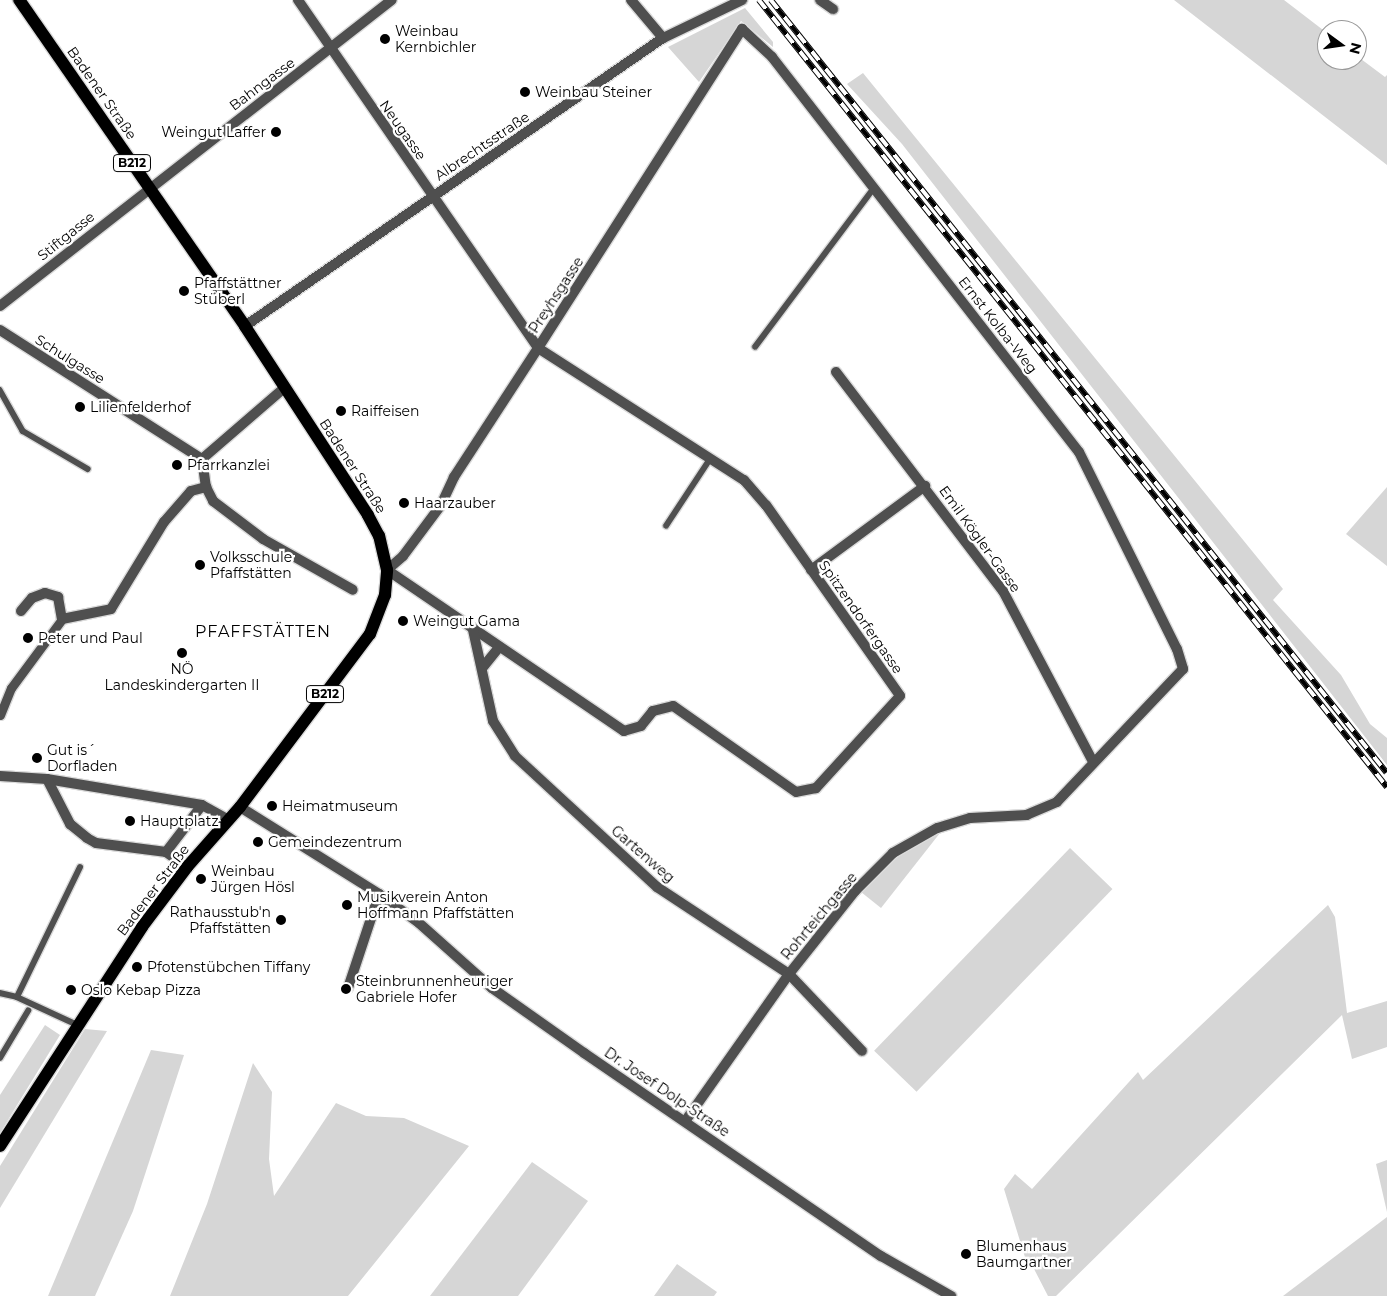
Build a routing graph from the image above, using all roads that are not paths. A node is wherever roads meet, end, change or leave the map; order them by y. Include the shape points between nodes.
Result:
1 (19, 0) edge
2 (298, 0) edge
3 (392, 0) edge
4 (631, 0) edge
5 (742, 0) edge
6 (820, 0) edge
7 (833, 9) dead end
8 (742, 29) joint
9 (662, 38) junction
10 (330, 49) junction
11 (149, 188) junction
12 (874, 188) junction
13 (432, 196) junction
14 (0, 306) edge
15 (245, 326) junction
16 (0, 330) edge
17 (755, 347) dead end
18 (538, 348) junction
19 (836, 372) dead end
20 (283, 389) junction
21 (0, 390) edge
22 (202, 459) junction
23 (710, 459) junction
24 (88, 469) dead end
25 (925, 486) junction
26 (206, 487) junction
27 (666, 526) dead end
28 (387, 570) junction
29 (811, 570) junction
30 (353, 590) dead end
31 (21, 611) dead end
32 (62, 619) junction
33 (473, 630) junction
34 (499, 647) junction
35 (483, 667) junction
36 (1183, 669) joint
37 (0, 715) edge
38 (1093, 762) junction
39 (0, 776) edge
40 (47, 779) junction
41 (202, 805) junction
42 (240, 807) junction
43 (229, 820) junction
44 (166, 852) junction
45 (80, 867) dead end
46 (187, 867) junction
47 (379, 894) junction
48 (789, 974) junction
49 (348, 988) dead end
50 (0, 993) edge
51 (17, 997) junction
52 (28, 1011) dead end
53 (78, 1025) junction
54 (862, 1051) dead end
55 (0, 1058) edge
56 (686, 1120) junction
57 (0, 1146) edge
58 (952, 1296) edge

1 - 11 main road, Badener Straße / B212
2 - 10 street, Neugasse
3 - 10 street, Bahngasse
4 - 9 street
5 - 9 street, Albrechtsstraße
6 - 7 street
8 - 12 street, Ernst Kolba-Weg via 772,57
8 - 18 street, Preyhsgasse
9 - 13 street, Albrechtsstraße
10 - 11 street, Bahngasse
10 - 13 street, Neugasse
11 - 14 street, Stiftgasse
11 - 15 main road, Badener Straße / B212
12 - 17 lane
12 - 36 street, Ernst Kolba-Weg via 1079,452 1149,590
13 - 15 street, Albrechtsstraße
13 - 18 street, Neugasse
15 - 20 main road, Badener Straße / B212
16 - 22 street, Schulgasse
18 - 23 street, Spitzendorfergasse
18 - 28 street, Preyhsgasse via 454,477 441,505 403,556
19 - 25 street, Emil Kögler-Gasse
20 - 22 street
20 - 28 main road, Badener Straße / B212 via 368,514 379,536
21 - 24 lane via 23,432
22 - 26 street
23 - 27 lane
23 - 29 street, Spitzendorfergasse via 744,480 766,505
25 - 29 street
25 - 38 street, Emil Kögler-Gasse via 1003,591
26 - 30 street via 213,501 263,539
26 - 32 street via 191,491 164,522 112,608
28 - 33 street, Spitzendorfergasse
28 - 42 main road, Badener Straße / B212 via 385,596 370,634
29 - 34 street, Spitzendorfergasse via 900,696 816,788 796,792 672,706 653,710 641,726 624,730
31 - 32 street via 32,598 45,593 58,597
32 - 37 street via 11,688
33 - 34 street, Spitzendorfergasse
33 - 35 street, Gartenweg
34 - 35 street
35 - 48 street, Gartenweg via 493,721 515,756 657,887
36 - 38 street, Rohrteichgasse
38 - 48 street, Rohrteichgasse via 1057,802 1027,815 970,818 937,828 893,853 855,891
39 - 40 street
40 - 41 street
40 - 44 street via 70,824 96,843
41 - 43 street
41 - 44 street
42 - 43 main road, Badener Straße / B212
42 - 47 street, Dr. Josef Dolp-Straße
43 - 46 main road, Badener Straße / B212
44 - 46 street
45 - 51 lane
46 - 53 main road, Badener Straße / B212 via 142,927
47 - 49 street
47 - 56 street, Dr. Josef Dolp-Straße via 419,923 492,988
48 - 54 street, Gartenweg
48 - 56 street, Rohrteichgasse
50 - 51 lane
51 - 53 lane
52 - 55 lane
53 - 57 main road, B212
56 - 58 street, Dr. Josef Dolp-Straße via 882,1256

